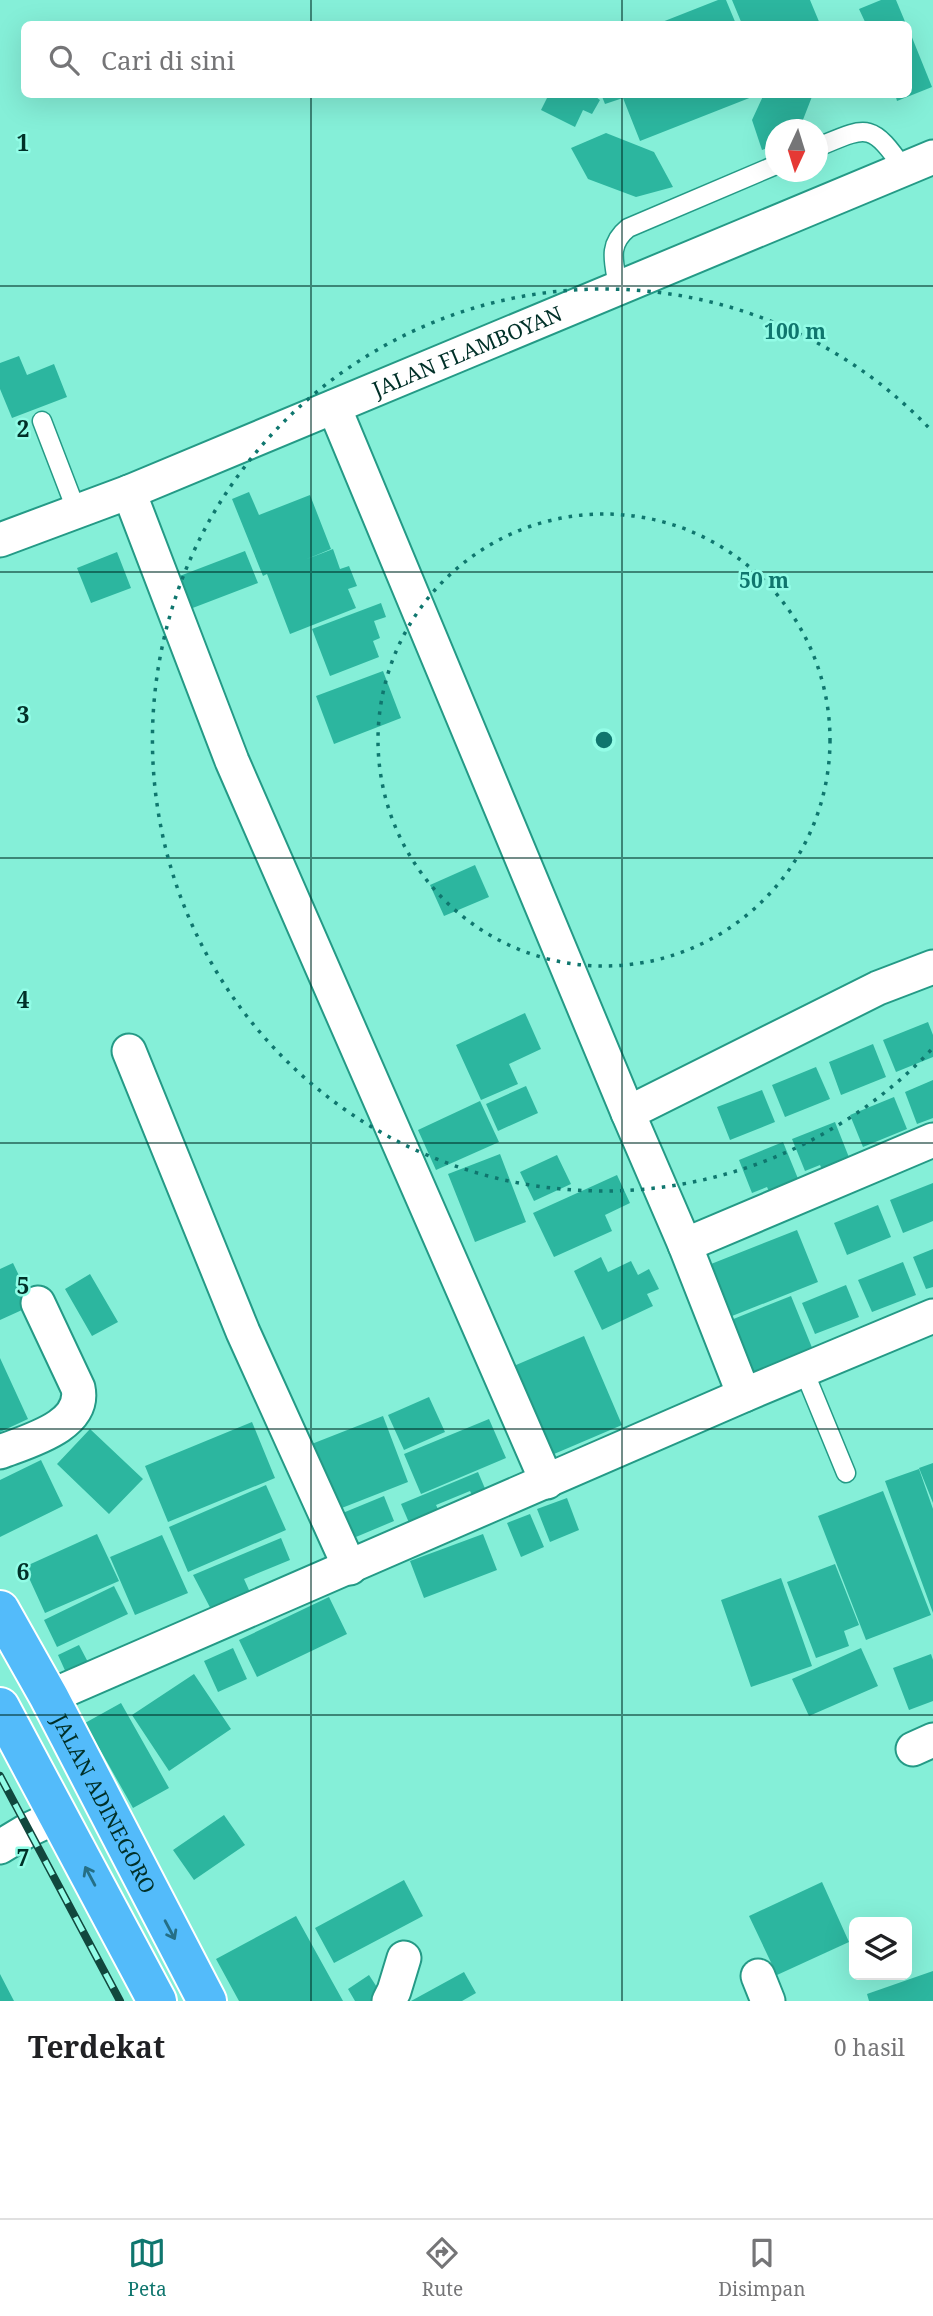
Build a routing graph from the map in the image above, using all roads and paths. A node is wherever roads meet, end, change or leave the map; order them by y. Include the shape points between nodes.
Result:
1 (828, 142) edge
2 (919, 163) edge
3 (765, 169) edge
4 (618, 286) junction
5 (334, 407) junction
6 (42, 421) dead end
7 (129, 492) junction
8 (77, 512) junction
9 (0, 540) edge
10 (933, 967) edge
11 (129, 1051) dead end
12 (628, 1113) junction
13 (933, 1140) edge
14 (685, 1245) junction
15 (38, 1303) dead end
16 (933, 1316) edge
17 (804, 1371) junction
18 (744, 1395) junction
19 (0, 1452) edge
20 (846, 1473) dead end
21 (547, 1482) junction
22 (349, 1568) junction
23 (0, 1610) edge
24 (49, 1697) junction
25 (0, 1707) edge
26 (58, 1816) junction
27 (0, 1847) edge
28 (404, 1958) dead end
29 (157, 2001) edge
30 (207, 2001) edge
31 (389, 2001) edge

1 - 2 lane via 856,130 873,133
2 - 4 street, JALAN FLAMBOYAN
3 - 4 lane via 618,235 612,255
4 - 5 street, JALAN FLAMBOYAN
5 - 7 street, JALAN FLAMBOYAN
5 - 12 street
6 - 8 lane
7 - 8 street, JALAN FLAMBOYAN
7 - 21 street via 232,761
8 - 9 street, JALAN FLAMBOYAN
10 - 12 street via 878,988
11 - 22 street via 243,1332
12 - 14 street
13 - 14 street
14 - 18 street
15 - 19 street via 80,1398 69,1419 43,1436
16 - 17 street
17 - 18 street
17 - 20 lane
18 - 21 street
21 - 22 street
22 - 24 street
23 - 24 highway, JALAN ADINEGORO
24 -> 30 highway, JALAN ADINEGORO
25 - 26 highway
26 - 27 street
29 -> 26 highway
28 - 31 street

